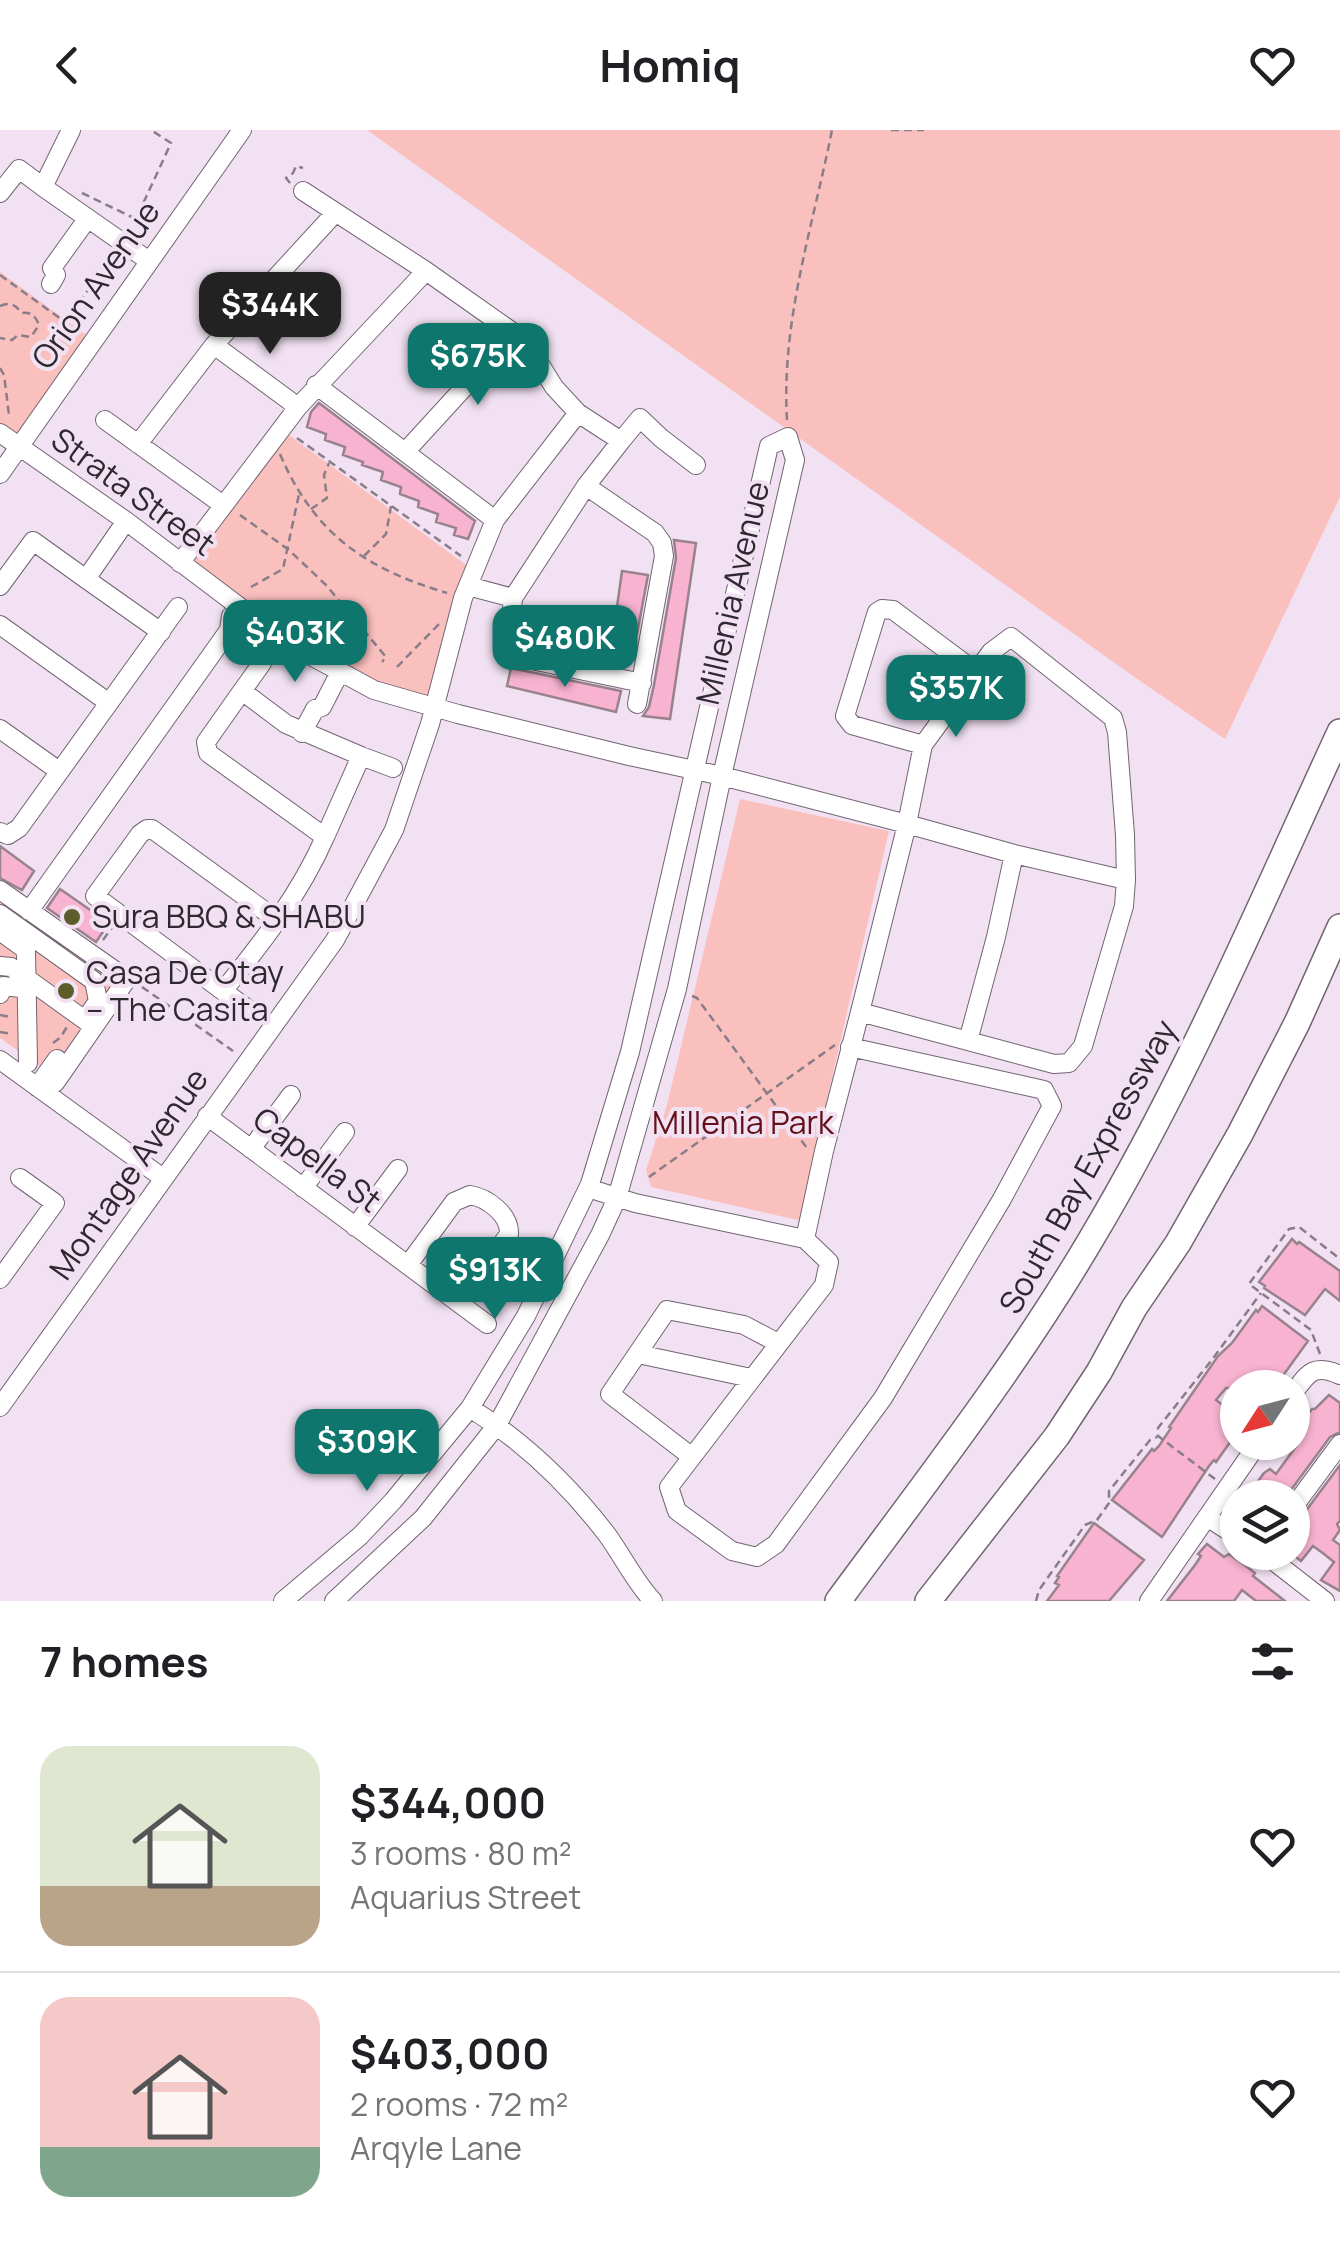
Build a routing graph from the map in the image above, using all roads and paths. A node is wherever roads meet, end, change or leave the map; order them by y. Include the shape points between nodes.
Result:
1 (71, 130) edge
2 (150, 130) edge
3 (242, 130) edge
4 (839, 130) edge
5 (891, 130) edge
6 (924, 130) edge
7 (832, 132) edge
8 (303, 168) dead end
9 (43, 187) junction
10 (297, 188) joint
11 (77, 191) dead end
12 (0, 194) edge
13 (335, 214) junction
14 (88, 218) junction
15 (149, 260) junction
16 (426, 271) junction
17 (46, 275) dead end
18 (0, 306) edge
19 (514, 333) junction
20 (0, 338) edge
21 (214, 346) junction
22 (0, 368) edge
23 (316, 386) junction
24 (298, 406) junction
25 (578, 413) junction
26 (10, 415) dead end
27 (105, 420) dead end
28 (290, 432) dead end
29 (0, 433) edge
30 (788, 437) junction
31 (621, 441) junction
32 (138, 444) junction
33 (20, 447) junction
34 (278, 449) dead end
35 (406, 451) junction
36 (330, 462) junction
37 (696, 465) dead end
38 (0, 474) edge
39 (586, 486) junction
40 (299, 492) junction
41 (391, 506) junction
42 (229, 508) junction
43 (311, 509) junction
44 (495, 520) junction
45 (126, 521) junction
46 (287, 548) junction
47 (363, 557) junction
48 (180, 563) junction
49 (474, 566) junction
50 (86, 579) junction
51 (0, 586) edge
52 (251, 587) dead end
53 (466, 592) junction
54 (513, 598) junction
55 (178, 607) dead end
56 (231, 616) dead end
57 (440, 623) dead end
58 (0, 625) edge
59 (161, 632) junction
60 (382, 662) dead end
61 (262, 663) dead end
62 (397, 667) dead end
63 (336, 669) junction
64 (976, 672) junction
65 (642, 683) junction
66 (242, 692) junction
67 (108, 703) junction
68 (637, 704) dead end
69 (434, 707) junction
70 (0, 729) edge
71 (1340, 732) edge
72 (302, 733) junction
73 (923, 746) junction
74 (360, 756) junction
75 (393, 768) dead end
76 (694, 770) junction
77 (59, 771) junction
78 (722, 776) junction
79 (908, 824) junction
80 (0, 832) edge
81 (325, 836) junction
82 (1014, 854) junction
83 (1126, 880) junction
84 (0, 890) edge
85 (277, 920) junction
86 (11, 925) edge
87 (114, 925) dead end
88 (1340, 927) edge
89 (92, 954) junction
90 (0, 966) edge
91 (28, 980) junction
92 (677, 988) junction
93 (223, 991) junction
94 (0, 994) edge
95 (252, 1012) dead end
96 (860, 1012) junction
97 (85, 1020) junction
98 (968, 1041) junction
99 (850, 1046) junction
100 (45, 1054) dead end
101 (0, 1060) edge
102 (28, 1064) dead end
103 (46, 1085) junction
104 (291, 1095) dead end
105 (768, 1095) junction
106 (207, 1116) junction
107 (345, 1132) dead end
108 (251, 1149) junction
109 (824, 1150) junction
110 (398, 1169) dead end
111 (20, 1178) dead end
112 (163, 1178) junction
113 (649, 1178) dead end
114 (303, 1188) junction
115 (588, 1188) junction
116 (617, 1198) junction
117 (356, 1226) junction
118 (805, 1238) junction
119 (1340, 1259) edge
120 (408, 1266) junction
121 (0, 1279) edge
122 (1260, 1293) junction
123 (460, 1304) junction
124 (487, 1324) dead end
125 (778, 1343) junction
126 (638, 1354) junction
127 (1332, 1372) edge
128 (751, 1378) junction
129 (0, 1405) edge
130 (470, 1408) junction
131 (497, 1425) junction
132 (1158, 1436) junction
133 (1340, 1444) edge
134 (692, 1457) junction
135 (1220, 1482) edge
136 (1310, 1485) edge
137 (1220, 1500) edge
138 (1208, 1517) junction
139 (1220, 1525) edge
140 (1286, 1570) edge
141 (283, 1601) edge
142 (334, 1601) edge
143 (652, 1601) edge
144 (838, 1601) edge
145 (928, 1601) edge
146 (1036, 1601) edge
147 (1149, 1601) edge
148 (1326, 1601) edge

1 - 9 street
2 - 11 path via 171,143 136,219
3 - 15 street, Orion Avenue
4 - 7 path
5 - 6 path
7 - 30 path via 786,354
8 - 10 path via 296,166 286,178
9 - 12 street via 19,169
9 - 14 street
10 - 13 street
13 - 16 street
13 - 21 street
14 - 15 street
14 - 17 street
15 - 33 street, Orion Avenue
16 - 19 street
16 - 23 street
18 - 20 path via 13,304 39,325 31,337
19 - 25 street
19 - 35 street
21 - 24 street
21 - 32 street
22 - 26 path
23 - 24 street
23 - 35 street
24 - 42 street
25 - 31 street
25 - 44 street, Montage Avenue
27 - 32 street
28 - 36 path
29 - 33 street, Strata Street
30 - 76 street, Millenia Avenue via 769,446
30 - 78 street, Millenia Avenue via 795,460
31 - 37 street via 640,418
31 - 39 street
32 - 42 street
33 - 38 street, Orion Avenue
33 - 45 street, Strata Street
34 - 40 path
35 - 44 street
36 - 41 path
36 - 43 path via 326,498
39 - 54 street
39 - 65 street via 662,542
40 - 43 path
40 - 46 path
41 - 47 path via 386,534
41 - 49 path
42 - 46 path
42 - 48 street
43 - 47 path
44 - 49 street, Montage Avenue
45 - 48 street, Strata Street
45 - 50 street
46 - 52 path via 283,568
46 - 60 path via 358,622 386,656
47 - 53 path via 419,585
48 - 63 street, Strata Street
49 - 53 street, Montage Avenue
50 - 51 street via 33,541
50 - 59 street
53 - 54 street
53 - 69 street, Montage Avenue
54 - 65 street via 508,655
55 - 59 street
56 - 86 street via 228,630
57 - 62 path
58 - 67 street
59 - 67 street
61 - 66 street
63 - 69 street, Strata Street via 374,690
63 - 72 street via 322,707
64 - 73 street
64 - 73 street via 893,610 877,612 846,716 852,724
64 - 83 street via 1011,637 1113,718
65 - 68 street
66 - 72 street
66 - 81 street via 206,742 208,753
67 - 77 street
69 - 76 street, Strata Street
69 - 106 street, Montage Avenue via 394,830 335,940
70 - 77 street
71 - 144 highway, South Bay Expressway via 1214,1006 1120,1190 993,1392
72 - 74 street
73 - 79 street
74 - 75 street
74 - 81 street
76 - 78 street, Strata Street
76 - 115 street, Millenia Avenue via 630,1052
77 - 80 street via 19,828
78 - 79 street, Strata Street
78 - 92 street, Millenia Avenue
79 - 82 street, Strata Street
79 - 96 street
81 - 85 street
82 - 83 street, Strata Street
82 - 98 street
83 - 98 street via 1083,1046 1069,1063
84 - 86 street
85 - 93 street
85 - 93 street via 152,829 140,834 96,896
86 - 89 street
86 - 91 street via 26,950
86 - 97 street via 94,981 98,1001
87 - 89 path
88 - 145 highway via 1240,1134 1178,1243 1057,1436
89 - 97 street via 127,979
90 - 91 street
91 - 94 street via 3,986
91 - 97 street
91 - 102 street
92 - 105 path via 697,998
92 - 116 street, Millenia Avenue
93 - 95 street
96 - 98 street
96 - 99 street
97 - 100 path
97 - 103 street
99 - 105 path via 835,1045
99 - 109 street
99 - 134 street via 1044,1090 1052,1106 883,1398 776,1544 756,1556 732,1551 677,1511 669,1487
101 - 103 street
103 - 112 street
104 - 108 street
105 - 109 path via 807,1148
105 - 113 path
106 - 108 street, Capella St
106 - 112 street, Montage Avenue
107 - 114 street
108 - 114 street, Capella St
109 - 118 street
110 - 117 street
111 - 121 street via 55,1203
112 - 129 street, Montage Avenue
114 - 117 street, Capella St
115 - 116 street
115 - 130 street, Millenia Avenue via 526,1316
116 - 118 street
116 - 131 street, Millenia Avenue
117 - 120 street, Capella St
118 - 125 street via 829,1262 824,1285
119 - 122 path via 1299,1227 1289,1229 1249,1284
120 - 123 street, Capella St
120 - 123 street via 459,1198 477,1196 492,1206 507,1219 509,1237
122 - 127 path via 1311,1330
122 - 132 path
123 - 124 street, Capella St
125 - 126 street via 744,1326 667,1310
125 - 128 street
126 - 128 street
126 - 134 street via 610,1394
128 - 134 street
130 - 131 street
130 - 141 street, Millenia Avenue via 360,1536
131 - 142 street, Millenia Avenue via 423,1518
131 - 143 street via 570,1490
132 - 135 path
132 - 146 path via 1109,1490 1109,1503 1085,1525
133 - 136 street
137 - 138 street
138 - 139 street
138 - 147 street
140 - 148 street

